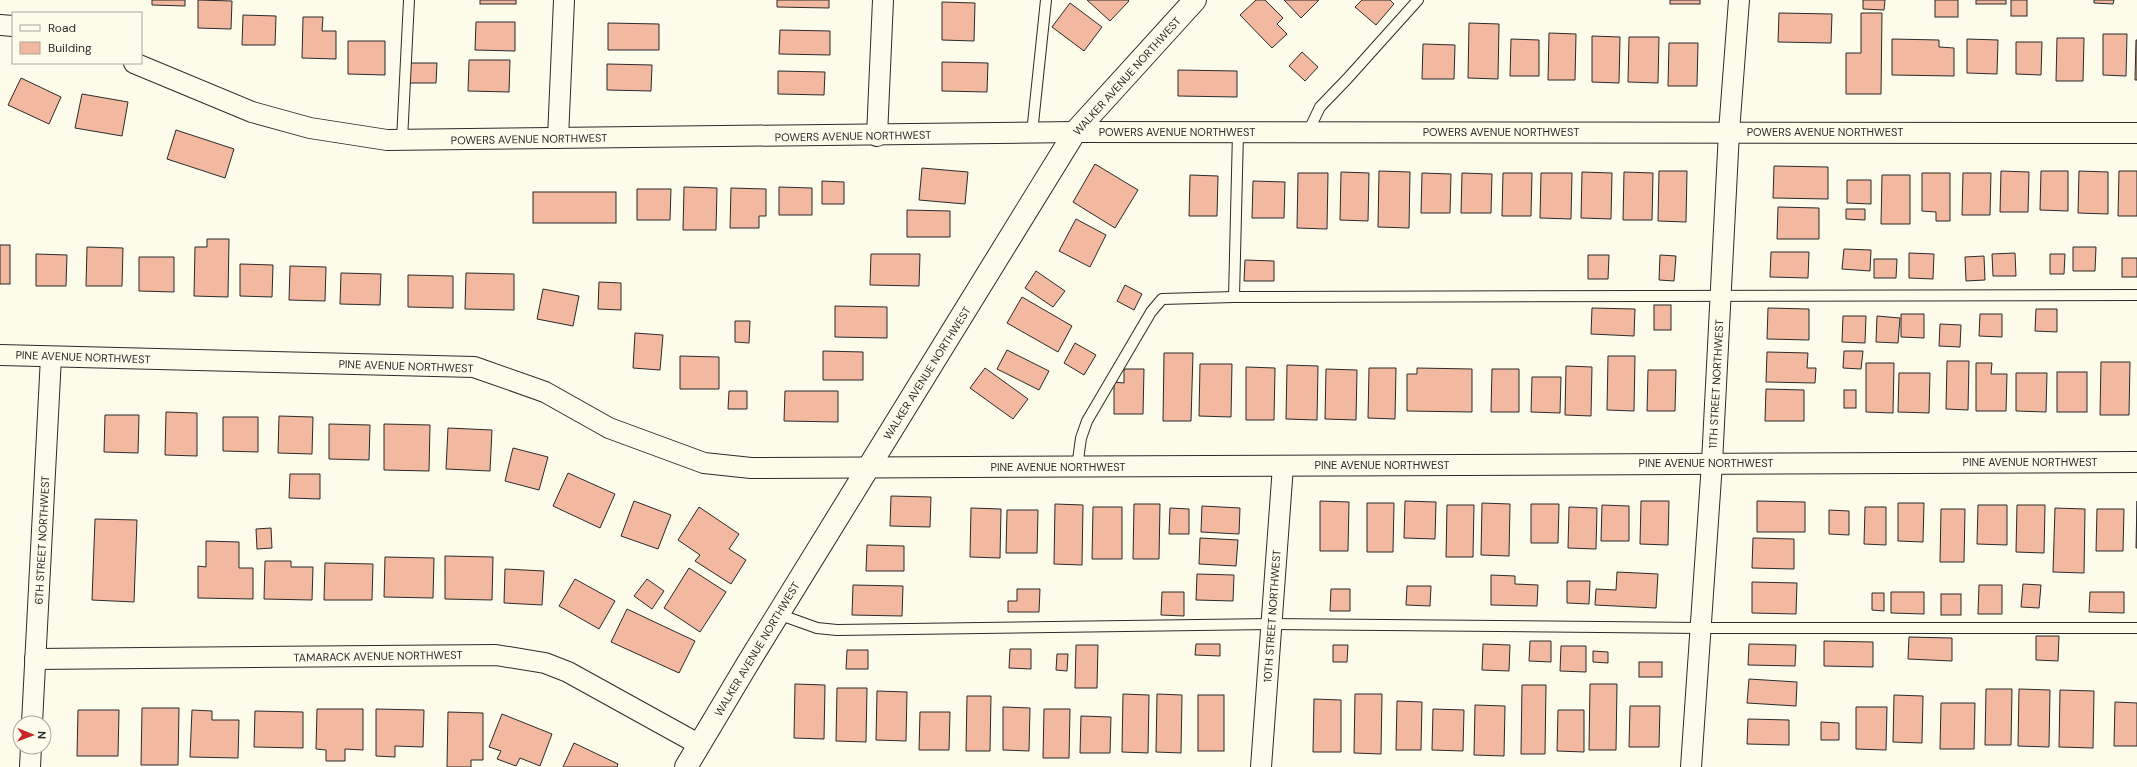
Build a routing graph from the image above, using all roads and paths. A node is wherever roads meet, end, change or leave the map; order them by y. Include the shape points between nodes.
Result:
1 (409, 0) edge
2 (564, 0) edge
3 (883, 0) edge
4 (1046, 0) edge
5 (1195, 0) edge
6 (1418, 0) edge
7 (1738, 0) edge
8 (0, 25) edge
9 (12, 26) edge
10 (136, 64) edge
11 (1075, 132) junction
12 (1238, 132) junction
13 (1308, 132) junction
14 (1729, 132) junction
15 (1032, 133) junction
16 (2137, 133) edge
17 (877, 136) junction
18 (558, 138) junction
19 (402, 140) junction
20 (2137, 295) edge
21 (1720, 296) junction
22 (1234, 298) junction
23 (0, 355) edge
24 (51, 357) junction
25 (2137, 462) edge
26 (1712, 463) junction
27 (1283, 466) junction
28 (869, 467) junction
29 (1077, 467) junction
30 (778, 614) junction
31 (1271, 624) junction
32 (1701, 628) junction
33 (2137, 628) edge
34 (35, 659) junction
35 (32, 715) edge
36 (700, 745) junction
37 (31, 755) edge
38 (30, 767) edge
39 (686, 767) edge
40 (1261, 767) edge
41 (1691, 767) edge

1 - 19 lane
2 - 18 street
3 - 17 street
4 - 15 lane
5 - 11 main road, WALKER AVENUE NORTHWEST
6 - 13 lane via 1320,107
7 - 14 street, 11TH STREET NORTHWEST
8 - 9 street
10 - 19 street, POWERS AVENUE NORTHWEST via 252,112 310,128
11 - 12 street, POWERS AVENUE NORTHWEST
11 - 15 street, POWERS AVENUE NORTHWEST
11 - 28 main road, WALKER AVENUE NORTHWEST
12 - 13 street, POWERS AVENUE NORTHWEST
12 - 22 lane
13 - 14 street, POWERS AVENUE NORTHWEST
14 - 16 street, POWERS AVENUE NORTHWEST
14 - 21 street, 11TH STREET NORTHWEST
15 - 17 street, POWERS AVENUE NORTHWEST
17 - 18 street, POWERS AVENUE NORTHWEST
18 - 19 street, POWERS AVENUE NORTHWEST
20 - 21 lane
21 - 22 lane
21 - 26 street, 11TH STREET NORTHWEST
22 - 29 lane via 1162,300 1151,312 1087,421 1081,438
23 - 24 street, PINE AVENUE NORTHWEST
24 - 28 street, PINE AVENUE NORTHWEST via 474,367 545,392 609,428 704,463 751,468
24 - 34 street, 6TH STREET NORTHWEST
25 - 26 street, PINE AVENUE NORTHWEST
26 - 27 street, PINE AVENUE NORTHWEST
26 - 32 street, 11TH STREET NORTHWEST
27 - 29 street, PINE AVENUE NORTHWEST
27 - 31 street, 10TH STREET NORTHWEST
28 - 29 street, PINE AVENUE NORTHWEST
28 - 30 main road, WALKER AVENUE NORTHWEST
30 - 31 lane via 817,628 837,630
30 - 36 main road, WALKER AVENUE NORTHWEST
31 - 32 lane
31 - 40 street, 10TH STREET NORTHWEST
32 - 33 lane
32 - 41 street, 11TH STREET NORTHWEST
34 - 35 street, 6TH STREET NORTHWEST
34 - 36 street, TAMARACK AVENUE NORTHWEST via 502,655 545,663 568,672
36 - 39 main road, WALKER AVENUE NORTHWEST
37 - 38 street

